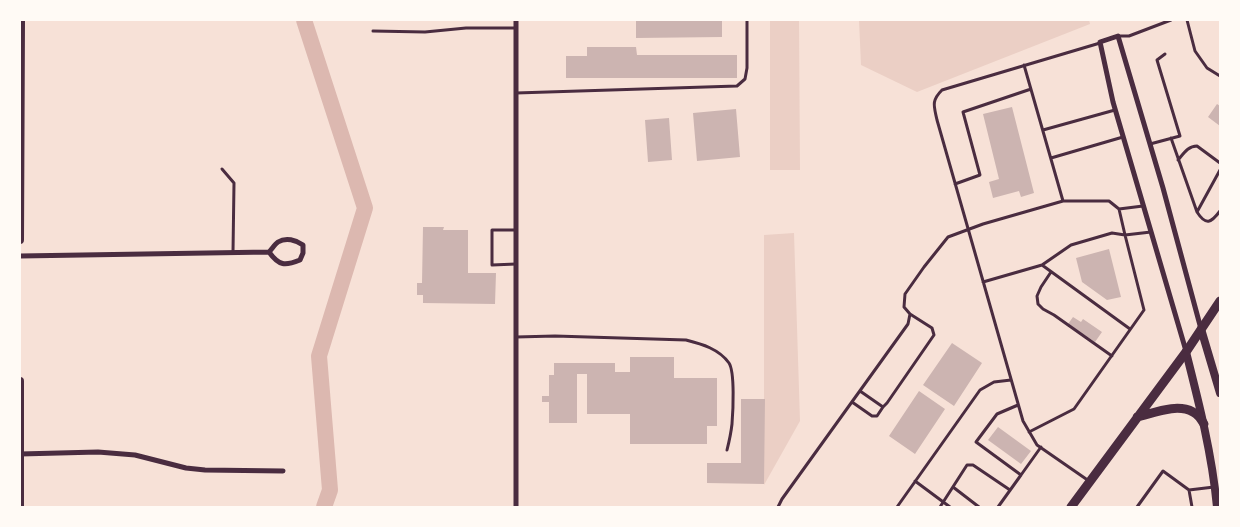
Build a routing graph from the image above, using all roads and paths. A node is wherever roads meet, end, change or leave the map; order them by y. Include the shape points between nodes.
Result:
1 (21, 20) edge
2 (516, 20) edge
3 (747, 20) edge
4 (1171, 20) edge
5 (1187, 20) edge
6 (20, 25) edge
7 (516, 28) junction
8 (373, 31) dead end
9 (1118, 36) junction
10 (1100, 42) junction
11 (1165, 54) dead end
12 (1024, 65) junction
13 (1220, 76) edge
14 (1031, 89) junction
15 (516, 93) junction
16 (1115, 110) junction
17 (1043, 130) junction
18 (1123, 137) junction
19 (1171, 138) junction
20 (1150, 144) junction
21 (20, 148) edge
22 (1051, 158) junction
23 (1178, 160) junction
24 (1220, 163) edge
25 (222, 169) dead end
26 (1220, 170) edge
27 (955, 184) junction
28 (1063, 201) junction
29 (1143, 206) junction
30 (1119, 209) junction
31 (1220, 211) edge
32 (1197, 212) junction
33 (516, 230) junction
34 (968, 230) junction
35 (1151, 232) junction
36 (1125, 236) junction
37 (20, 240) edge
38 (269, 252) junction
39 (233, 253) junction
40 (20, 256) edge
41 (516, 264) junction
42 (1042, 265) junction
43 (1052, 272) junction
44 (983, 282) junction
45 (1220, 301) edge
46 (910, 314) junction
47 (1130, 329) junction
48 (1201, 329) junction
49 (515, 337) junction
50 (1186, 352) junction
51 (1112, 356) junction
52 (1011, 380) junction
53 (20, 381) edge
54 (860, 391) junction
55 (1220, 393) edge
56 (852, 402) junction
57 (883, 406) junction
58 (1018, 406) junction
59 (1137, 417) junction
60 (1204, 424) junction
61 (1029, 432) junction
62 (1041, 447) junction
63 (727, 450) dead end
64 (20, 454) edge
65 (283, 471) dead end
66 (1021, 475) junction
67 (915, 481) junction
68 (1090, 481) junction
69 (953, 487) junction
70 (1215, 487) junction
71 (1010, 490) junction
72 (1189, 490) junction
73 (943, 502) junction
74 (20, 507) edge
75 (516, 507) edge
76 (778, 507) edge
77 (897, 507) edge
78 (940, 507) edge
79 (950, 507) edge
80 (979, 507) edge
81 (998, 507) edge
82 (1071, 507) edge
83 (1136, 507) edge
84 (1192, 507) edge
85 (1217, 507) edge

1 - 6 street
2 - 7 street
3 - 15 lane via 747,68 745,79 737,86
4 - 9 lane via 1130,36
5 - 13 lane via 1196,51 1207,68
6 - 21 street
7 - 8 lane
7 - 15 street
9 - 10 street
9 - 20 street
10 - 12 lane
10 - 16 street
11 - 19 lane via 1156,60 1180,136
12 - 14 lane
12 - 27 lane via 942,90 936,97 936,120
14 - 17 lane
14 - 27 lane via 963,112 980,175
15 - 33 street
16 - 17 lane
16 - 18 street
17 - 22 lane
18 - 22 lane
18 - 29 street
19 - 20 lane
19 - 23 lane
20 - 48 street
21 - 37 street
22 - 28 lane
23 - 24 lane via 1189,148 1197,146
23 - 32 lane
25 - 39 lane via 234,183
26 - 32 lane
27 - 34 lane
28 - 30 lane via 1109,202
28 - 34 lane
29 - 30 lane
29 - 35 street
30 - 36 lane
31 - 32 lane via 1207,222
33 - 41 street
33 - 41 lane via 492,230 492,265
34 - 44 lane
34 - 46 lane via 948,237 905,294 904,307
35 - 36 lane
35 - 50 street
36 - 42 lane via 1112,233 1071,245
36 - 47 lane via 1144,310
38 - 38 street via 275,260 292,263 300,260 303,245 298,241 278,242
38 - 39 street
39 - 40 street
41 - 49 street
42 - 43 lane
42 - 44 lane
43 - 47 lane
43 - 51 lane via 1037,296 1038,304
44 - 52 lane
45 - 48 main road
46 - 54 lane via 908,324
46 - 57 lane via 932,328 934,335
47 - 51 lane
48 - 50 main road
48 - 55 street
49 - 63 lane via 686,340 711,348 722,355 732,371 732,424
49 - 75 street
50 - 59 main road
50 - 60 street
51 - 61 lane via 1074,409
52 - 58 lane
52 - 67 lane via 994,382 980,390
53 - 64 street
54 - 56 lane
54 - 57 lane
56 - 57 lane via 872,416 877,416
56 - 76 lane
58 - 61 lane
58 - 66 lane via 997,414 976,442
59 - 60 main road via 1185,409 1199,416
59 - 68 main road
60 - 70 street
61 - 62 lane
62 - 66 lane
62 - 68 lane
64 - 65 street via 98,452 135,455 205,470
64 - 74 street
66 - 71 lane
67 - 73 lane
67 - 77 lane
68 - 82 main road
69 - 71 lane via 967,465 974,465
69 - 73 lane
69 - 80 lane
70 - 72 lane
70 - 85 street
71 - 81 lane
72 - 83 lane via 1163,471
72 - 84 lane
73 - 78 lane
73 - 79 lane

